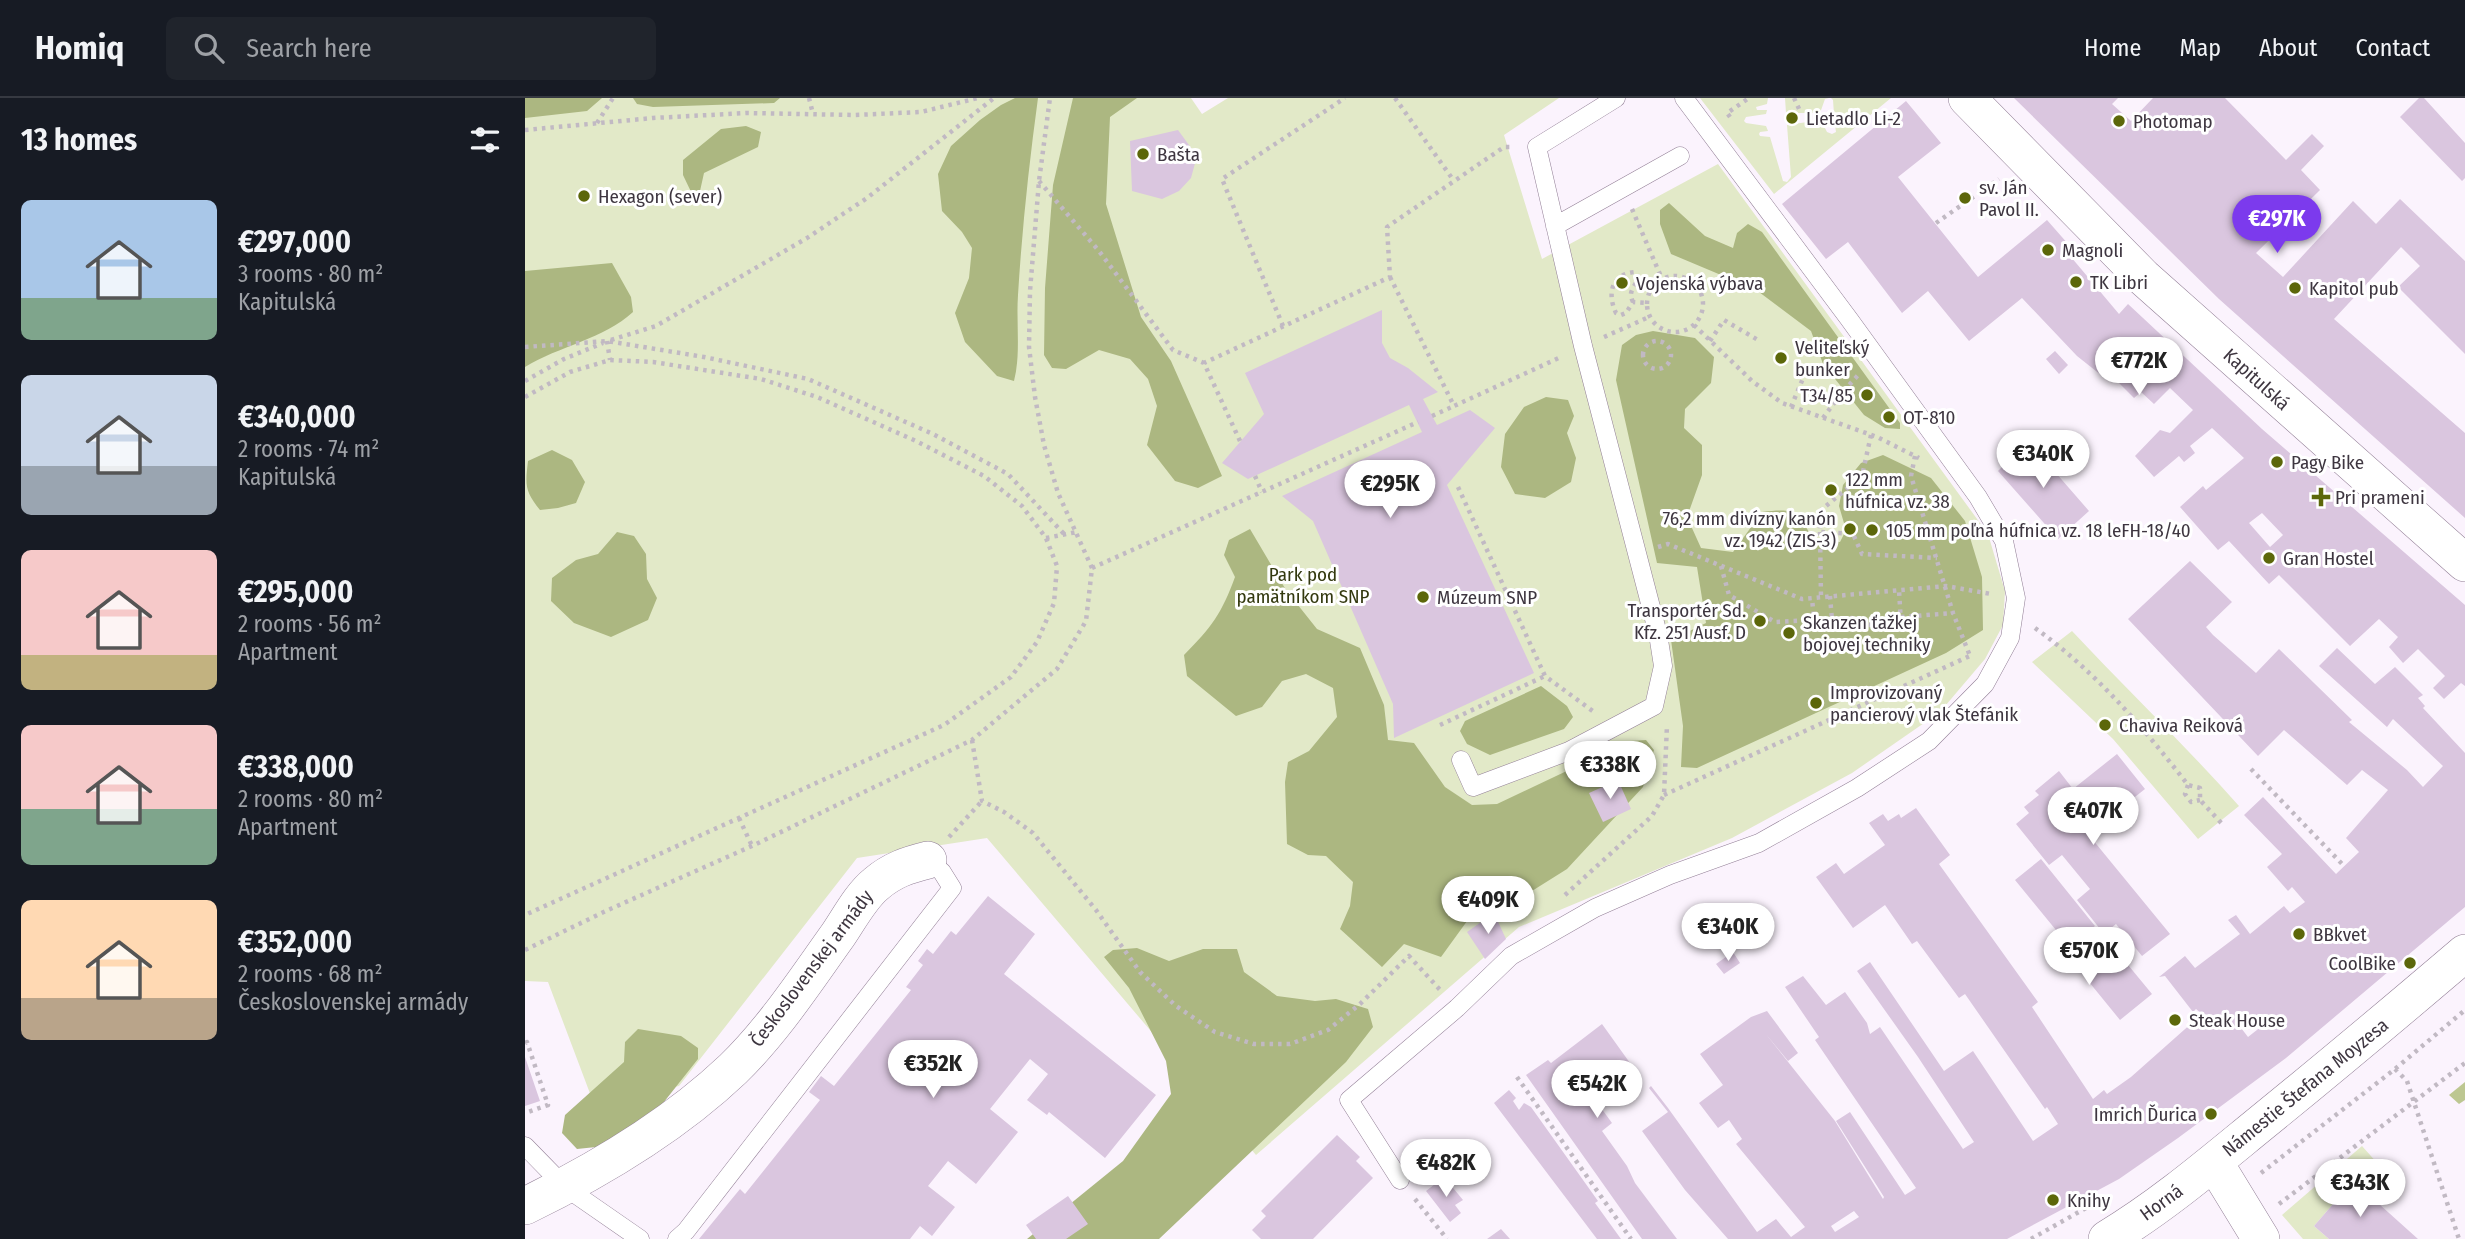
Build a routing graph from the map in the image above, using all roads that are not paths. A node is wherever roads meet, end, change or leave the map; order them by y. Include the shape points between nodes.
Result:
1 (1616, 98) edge
2 (1684, 98) edge
3 (1967, 98) edge
4 (1680, 156) dead end
5 (1555, 226) junction
6 (2465, 564) edge
7 (1461, 760) dead end
8 (928, 860) joint
9 (2465, 953) edge
10 (525, 1146) edge
11 (2214, 1162) junction
12 (1400, 1180) road end
13 (565, 1187) junction
14 (525, 1206) edge
15 (2249, 1219) edge
16 (640, 1239) edge
17 (677, 1239) edge
18 (2107, 1239) edge

1 - 5 lane via 1537,147
2 - 12 lane via 1978,496 2004,541 2015,606 2010,638 1985,684 1929,741 1857,788 1759,843 1595,908 1511,956 1349,1101
3 - 6 street, Kapitulská via 2143,278
4 - 5 lane
5 - 7 lane via 1663,667 1654,706 1569,751 1473,787
8 - 13 street, Československej armády via 899,867 874,885 776,1021 734,1068 687,1108
8 - 17 lane via 952,888
9 - 11 street, Námestie Štefana Moyzesa
10 - 13 lane
11 - 15 street, Námestie Štefana Moyzesa
11 - 18 street, Horná
13 - 14 street, Československej armády
13 - 16 lane

